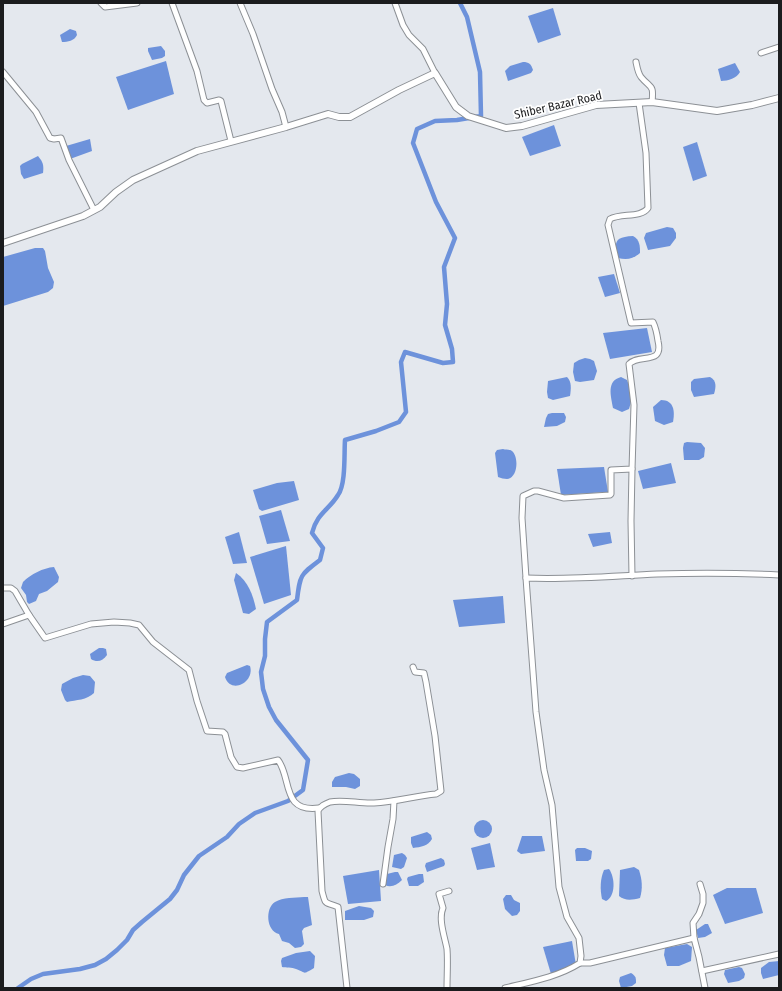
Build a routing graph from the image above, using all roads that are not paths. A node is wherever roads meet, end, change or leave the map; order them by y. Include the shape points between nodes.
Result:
1 (101, 3) edge
2 (137, 3) edge
3 (172, 3) edge
4 (240, 3) edge
5 (395, 3) edge
6 (779, 47) edge
7 (761, 53) dead end
8 (636, 62) dead end
9 (3, 72) edge
10 (435, 73) junction
11 (779, 98) edge
12 (652, 102) junction
13 (639, 103) junction
14 (286, 127) junction
15 (231, 141) junction
16 (94, 210) junction
17 (3, 243) edge
18 (632, 469) junction
19 (779, 575) edge
20 (632, 576) junction
21 (526, 578) junction
22 (3, 588) edge
23 (29, 615) junction
24 (3, 624) edge
25 (413, 667) dead end
26 (394, 801) junction
27 (319, 808) junction
28 (383, 884) dead end
29 (700, 884) dead end
30 (449, 891) dead end
31 (694, 938) junction
32 (779, 954) edge
33 (580, 963) junction
34 (702, 971) junction
35 (347, 988) edge
36 (447, 988) edge
37 (505, 988) edge
38 (705, 988) edge

1 - 2 street via 105,6
3 - 15 street via 197,71 204,100 208,103 221,101
4 - 14 street
5 - 10 street via 403,25 409,35 424,49
6 - 7 street
8 - 12 street via 640,75 651,88
9 - 16 street via 36,112 50,138 61,138
10 - 13 street, Shiber Bazar Road via 456,107 468,116 506,128 522,126 596,105
10 - 14 street via 350,117 328,114
11 - 12 street, Shiber Bazar Road via 717,112
12 - 13 street, Shiber Bazar Road
13 - 18 street via 646,153 648,208 642,213 615,216 610,219 608,225 632,323 653,322 660,348 654,356 632,360 629,364 634,405
14 - 15 street
15 - 16 street via 196,151 147,172
16 - 17 street
18 - 20 street
18 - 21 street via 611,470 610,495 564,498 538,491 522,496
19 - 20 street via 726,573
20 - 21 street
21 - 33 street via 536,712 552,805 560,887 567,917 579,938
22 - 23 street via 15,591
23 - 24 street
23 - 27 street via 45,638 91,624 114,622 139,625 153,642 190,670 207,730 225,734 231,757 237,767 278,760 296,803 308,809
25 - 26 street via 415,672 424,673 441,791
26 - 27 street via 329,802
26 - 28 street
27 - 35 street via 322,891 324,901 338,907
29 - 31 street via 703,903 693,923
30 - 36 street via 439,894 443,908 442,927 447,951
31 - 33 street via 590,963
31 - 34 street
32 - 34 street
33 - 37 street via 543,978
34 - 38 street

